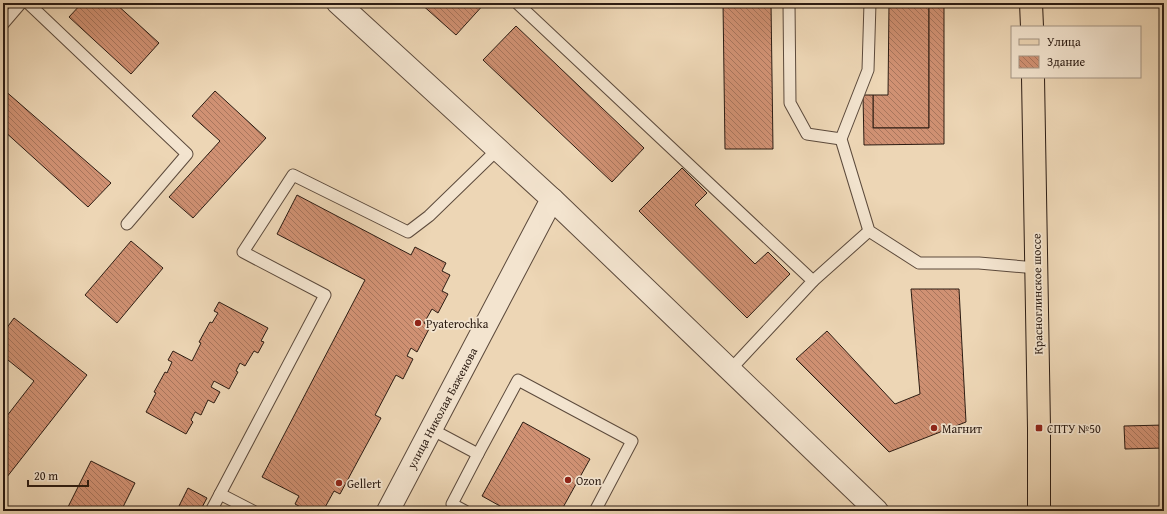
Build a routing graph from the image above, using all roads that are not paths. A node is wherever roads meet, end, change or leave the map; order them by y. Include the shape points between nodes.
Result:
1 (21, 3) edge
2 (28, 3) edge
3 (338, 3) edge
4 (517, 3) edge
5 (789, 3) edge
6 (870, 3) edge
7 (1031, 3) edge
8 (3, 24) edge
9 (1032, 26) edge
10 (1033, 78) edge
11 (841, 140) junction
12 (498, 149) junction
13 (552, 199) junction
14 (127, 224) dead end
15 (869, 231) junction
16 (1037, 268) junction
17 (813, 281) junction
18 (730, 370) junction
19 (431, 429) junction
20 (478, 454) junction
21 (220, 494) junction
22 (450, 508) edge
23 (211, 511) edge
24 (253, 511) edge
25 (388, 511) edge
26 (465, 511) edge
27 (595, 511) edge
28 (877, 511) edge
29 (1038, 511) edge

1 - 8 lane
2 - 14 lane via 188,154
3 - 12 street
4 - 17 lane
5 - 11 lane via 790,103 807,134
6 - 11 lane via 868,70
7 - 9 main road
10 - 16 main road, Красноглинское шоссе
11 - 15 lane
12 - 13 street
12 - 21 lane via 429,216 408,232 293,175 243,252 324,294
13 - 18 street
13 - 19 street, улица Николая Баженова
15 - 16 lane via 919,263 979,262
15 - 17 lane
16 - 29 main road, Красноглинское шоссе
17 - 18 lane
18 - 28 street
19 - 20 lane
19 - 25 street, улица Николая Баженова
20 - 22 lane
20 - 27 lane via 518,380 632,441
21 - 23 lane
21 - 24 lane
22 - 26 lane

